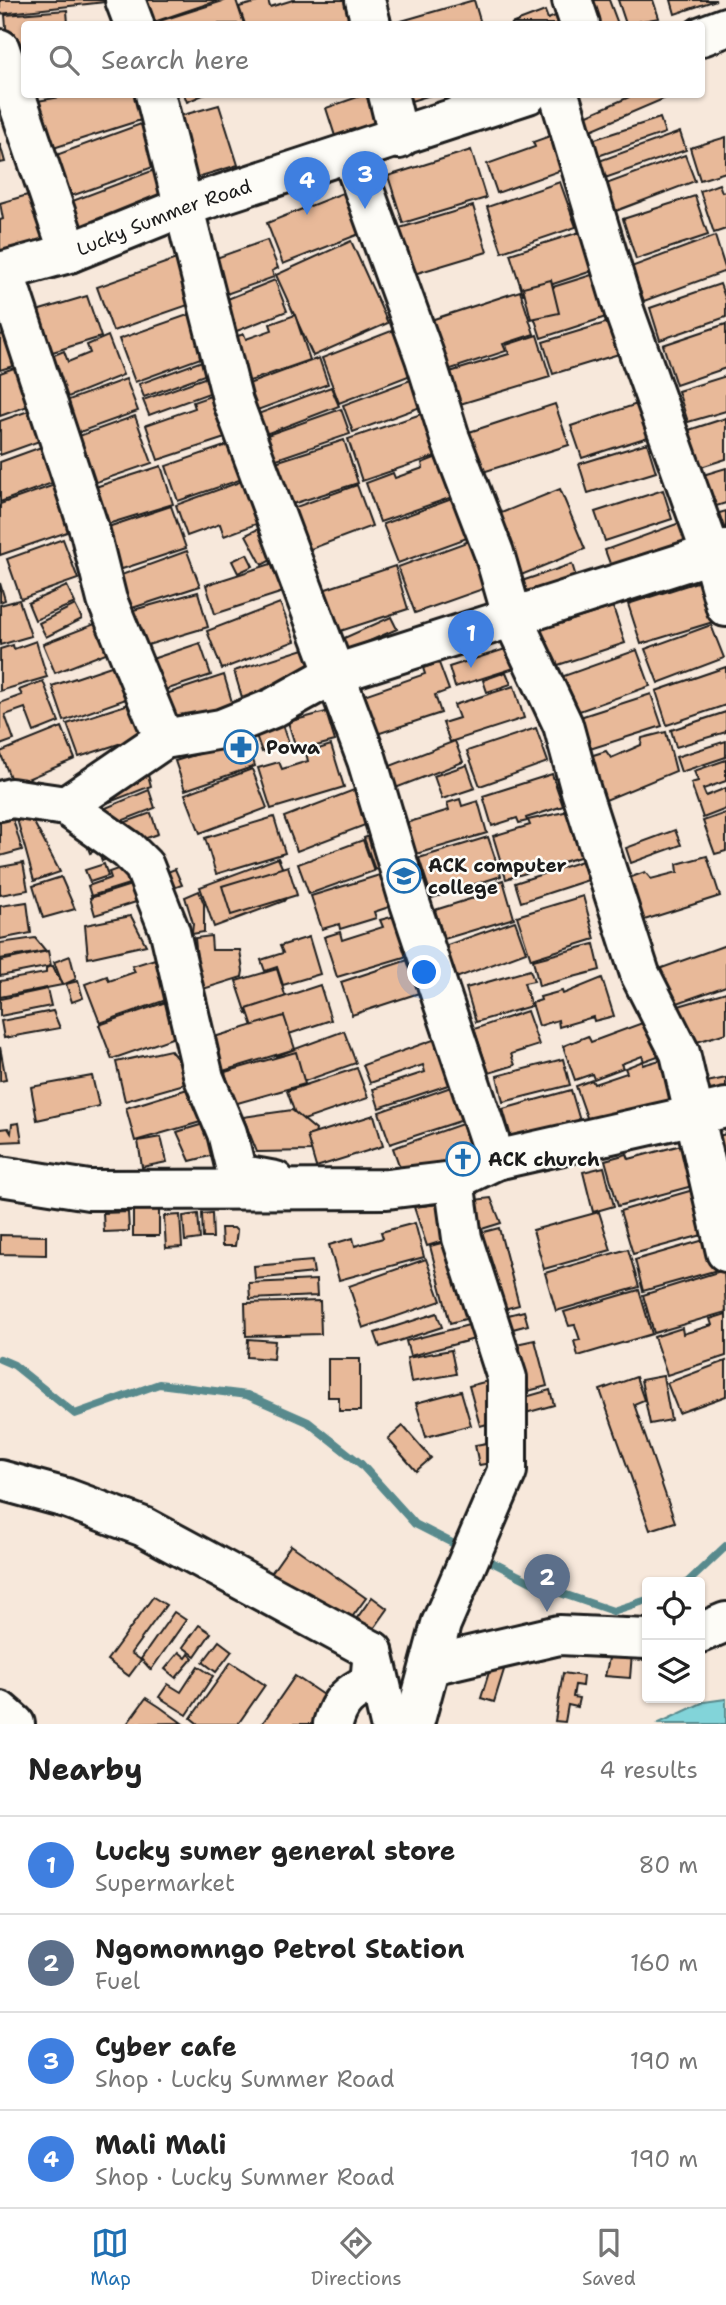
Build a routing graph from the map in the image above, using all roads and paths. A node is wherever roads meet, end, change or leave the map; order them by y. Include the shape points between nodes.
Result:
1 (125, 0) edge
2 (365, 0) edge
3 (572, 0) edge
4 (133, 21) edge
5 (370, 21) edge
6 (579, 21) edge
7 (726, 27) edge
8 (705, 35) edge
9 (0, 48) edge
10 (156, 98) edge
11 (389, 98) edge
12 (517, 98) edge
13 (560, 98) edge
14 (399, 139) junction
15 (351, 155) junction
16 (183, 206) junction
17 (69, 253) junction
18 (2, 272) edge
19 (718, 551) edge
20 (726, 607) edge
21 (513, 619) junction
22 (332, 675) junction
23 (164, 739) junction
24 (4, 791) edge
25 (66, 806) junction
26 (711, 1111) edge
27 (496, 1160) junction
28 (0, 1176) edge
29 (454, 1180) junction
30 (305, 1187) junction
31 (726, 1252) edge
32 (0, 1480) edge
33 (726, 1622) edge
34 (705, 1631) edge
35 (642, 1639) edge
36 (373, 1651) junction
37 (431, 1665) junction
38 (0, 1711) edge
39 (15, 1724) edge
40 (333, 1724) edge
41 (390, 1724) edge
42 (414, 1724) edge

1 - 4 street
2 - 5 street
3 - 6 street
7 - 8 street
9 - 17 street
10 - 16 street
11 - 14 street
12 - 14 street, Lucky Summer Road
13 - 19 street via 624,310
14 - 15 street, Lucky Summer Road
15 - 16 street, Lucky Summer Road
15 - 21 street via 494,553
16 - 17 street, Lucky Summer Road
16 - 22 street via 233,402
17 - 18 street, Lucky Summer Road
18 - 23 street via 90,532 107,600
19 - 20 street
19 - 21 street
21 - 22 street
21 - 26 street via 563,724 640,974
22 - 23 street via 273,708 221,729
22 - 27 street via 367,760
23 - 25 street
24 - 25 street
25 - 30 street via 144,866 170,932 204,1078 228,1133 237,1174
26 - 27 street
26 - 31 street
27 - 29 street
28 - 30 street via 89,1190
29 - 30 street via 387,1189
29 - 37 street via 462,1238 507,1378 507,1471 441,1624
32 - 36 street via 144,1527
33 - 34 street
35 - 37 street via 559,1636
36 - 40 street via 370,1683 338,1704
36 - 41 street
37 - 42 street
38 - 39 street

